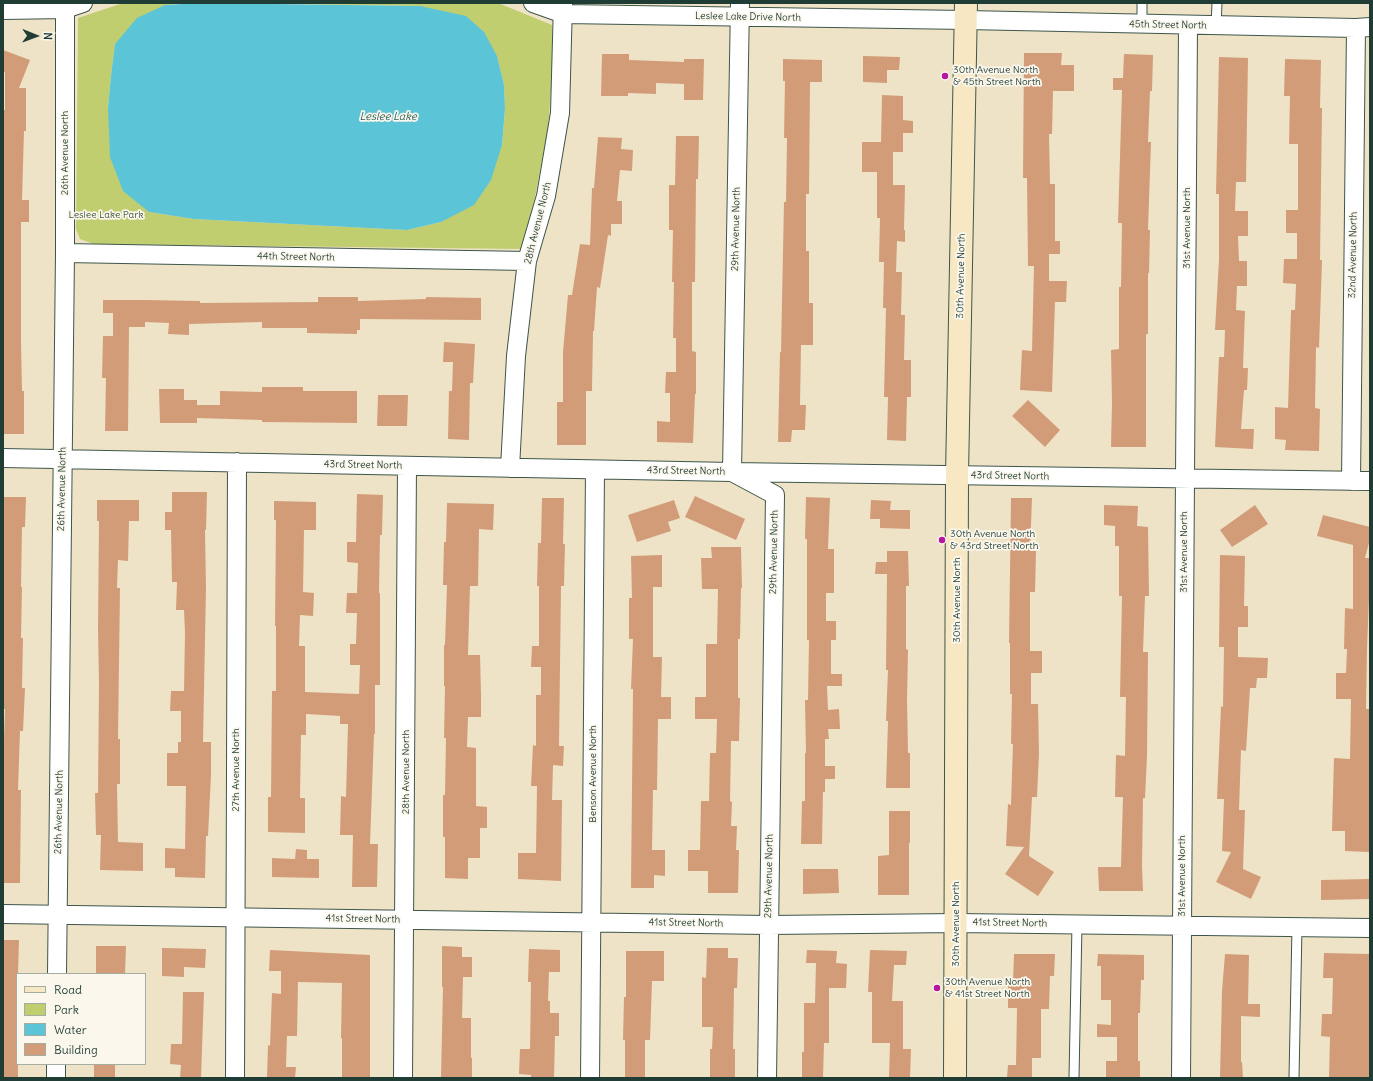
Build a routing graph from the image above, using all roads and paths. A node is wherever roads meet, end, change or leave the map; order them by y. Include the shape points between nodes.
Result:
1 (83, 3) edge
2 (533, 3) edge
3 (1142, 3) edge
4 (1217, 3) edge
5 (65, 6) edge
6 (564, 9) edge
7 (3, 10) edge
8 (740, 10) edge
9 (966, 12) edge
10 (1142, 24) junction
11 (1188, 25) junction
12 (1216, 26) junction
13 (1363, 28) edge
14 (65, 253) junction
15 (527, 260) junction
16 (3, 458) edge
17 (62, 459) junction
18 (237, 462) junction
19 (407, 466) junction
20 (510, 468) junction
21 (595, 470) junction
22 (732, 472) junction
23 (957, 475) junction
24 (1185, 478) junction
25 (1351, 481) junction
26 (1370, 481) edge
27 (3, 914) edge
28 (58, 915) junction
29 (236, 918) junction
30 (405, 920) junction
31 (592, 922) junction
32 (956, 923) junction
33 (1077, 924) junction
34 (768, 925) junction
35 (1182, 925) junction
36 (1297, 927) junction
37 (1370, 928) edge
38 (57, 973) edge
39 (56, 1065) edge
40 (56, 1078) edge
41 (234, 1078) edge
42 (403, 1078) edge
43 (590, 1078) edge
44 (767, 1078) edge
45 (955, 1078) edge
46 (1074, 1078) edge
47 (1181, 1078) edge
48 (1294, 1078) edge

1 - 5 street
2 - 6 street, Leslee Lake Drive North
3 - 10 lane
4 - 12 lane
5 - 7 street
5 - 14 street, 26th Avenue North
6 - 8 street, Leslee Lake Drive North
6 - 15 street, 28th Avenue North via 560,113 546,196
8 - 9 street, Leslee Lake Drive North
8 - 22 street, 29th Avenue North
9 - 10 street, 45th Street North
9 - 23 street, 30th Avenue North
10 - 11 street, 45th Street North
11 - 12 street, 45th Street North
11 - 24 street, 31st Avenue North
12 - 13 street, 45th Street North
13 - 25 street, 32nd Avenue North
14 - 15 street, 44th Street North
14 - 17 street, 26th Avenue North
15 - 20 street, 28th Avenue North via 516,356
16 - 17 street, 43rd Street North
17 - 18 street, 43rd Street North
17 - 28 street, 26th Avenue North
18 - 19 street, 43rd Street North
18 - 29 street, 27th Avenue North
19 - 20 street, 43rd Street North
19 - 30 street, 28th Avenue North
20 - 21 street, 43rd Street North
21 - 22 street, 43rd Street North
21 - 31 street, Benson Avenue North
22 - 23 street, 43rd Street North
22 - 34 street, 29th Avenue North via 775,496
23 - 24 street, 43rd Street North
23 - 32 street, 30th Avenue North
24 - 25 street, 43rd Street North
24 - 35 street, 31st Avenue North
25 - 26 street, 43rd Street North
27 - 28 street, 41st Street North
28 - 29 street, 41st Street North
28 - 38 street, 26th Avenue North
29 - 30 street, 41st Street North
29 - 41 street, 27th Avenue North
30 - 31 street, 41st Street North
30 - 42 street, 28th Avenue North
31 - 34 street, 41st Street North
31 - 43 street, Benson Avenue North
32 - 33 street, 41st Street North
32 - 34 street, 41st Street North
32 - 45 street, 30th Avenue North
33 - 35 street, 41st Street North
33 - 46 lane
34 - 44 street, 29th Avenue North
35 - 36 street, 41st Street North
35 - 47 street, 31st Avenue North
36 - 37 street, 41st Street North
36 - 48 lane
39 - 40 street

